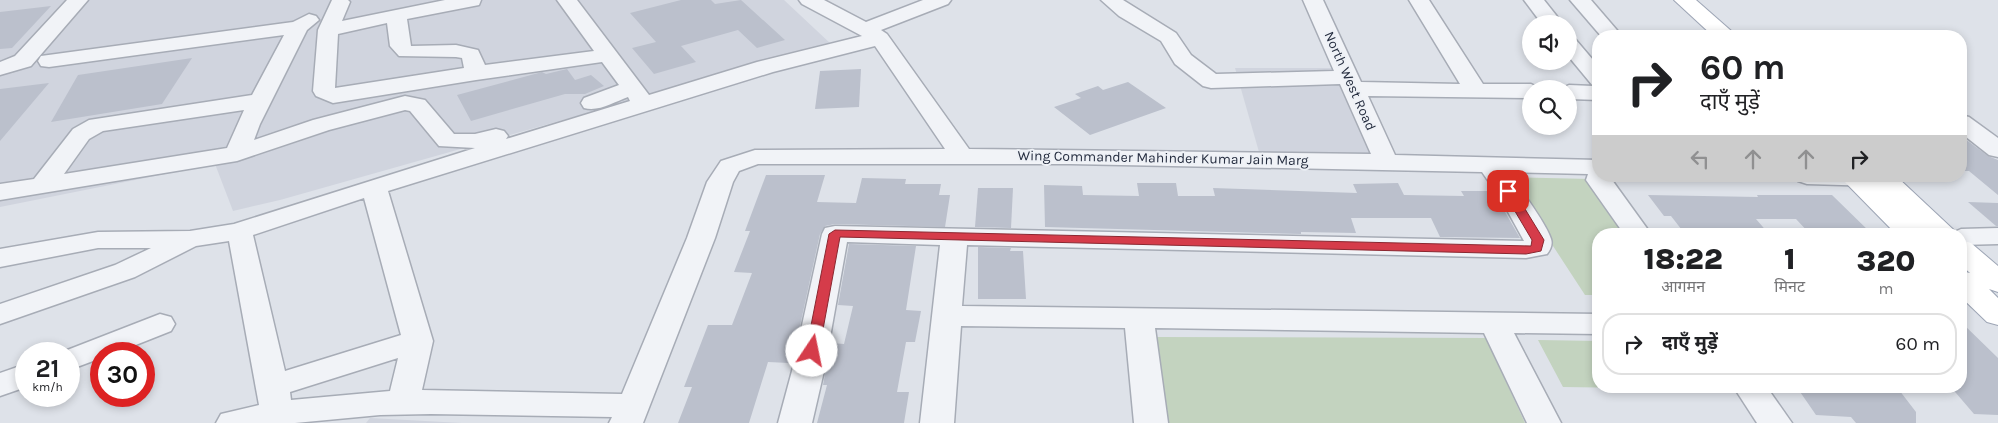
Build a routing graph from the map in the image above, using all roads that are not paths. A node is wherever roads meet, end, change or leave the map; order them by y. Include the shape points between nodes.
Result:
1 (78, 0) edge
2 (472, 0) edge
3 (567, 0) edge
4 (941, 0) edge
5 (1111, 0) edge
6 (1313, 0) edge
7 (1419, 0) edge
8 (1534, 0) edge
9 (1580, 0) edge
10 (1663, 0) edge
11 (1684, 0) edge
12 (332, 1) edge
13 (813, 1) edge
14 (396, 15) junction
15 (1546, 15) edge
16 (300, 19) junction
17 (328, 30) junction
18 (1607, 30) edge
19 (1696, 30) edge
20 (1719, 30) edge
21 (873, 34) junction
22 (1577, 54) edge
23 (610, 55) junction
24 (49, 61) dead end
25 (0, 69) edge
26 (476, 72) junction
27 (1592, 72) edge
28 (1211, 81) joint
29 (1351, 83) junction
30 (1476, 91) junction
31 (1522, 92) edge
32 (1577, 92) edge
33 (1592, 92) edge
34 (639, 95) junction
35 (260, 101) junction
36 (1967, 127) edge
37 (1998, 150) edge
38 (236, 154) junction
39 (961, 154) junction
40 (1386, 162) junction
41 (1489, 164) junction
42 (1592, 167) edge
43 (1600, 182) edge
44 (1871, 182) edge
45 (1874, 182) edge
46 (42, 186) junction
47 (374, 186) junction
48 (0, 192) edge
49 (1634, 228) edge
50 (1907, 228) edge
51 (1936, 228) edge
52 (238, 231) junction
53 (954, 236) junction
54 (1998, 236) edge
55 (1967, 237) edge
56 (190, 239) junction
57 (1967, 254) edge
58 (0, 258) edge
59 (1998, 282) edge
60 (1967, 286) edge
61 (0, 314) edge
62 (1998, 315) edge
63 (947, 316) junction
64 (1139, 318) junction
65 (1494, 323) junction
66 (160, 324) dead end
67 (1592, 324) edge
68 (418, 340) junction
69 (80, 355) edge
70 (15, 379) edge
71 (0, 385) edge
72 (1754, 393) edge
73 (275, 399) junction
74 (402, 402) junction
75 (629, 414) edge
76 (232, 423) edge
77 (795, 423) edge
78 (937, 423) edge
79 (1151, 423) edge
80 (1544, 423) edge
81 (1775, 423) edge

1 - 25 street via 23,61
2 - 14 street
3 - 23 street
4 - 21 street
5 - 28 street via 1169,36 1183,59
6 - 29 street, North West Road
7 - 30 street
8 - 15 street
9 - 18 street
10 - 19 main road
11 - 20 main road
12 - 16 street via 316,16
12 - 17 street
13 - 21 street
14 - 17 street
14 - 26 street via 400,46 406,52 456,50 471,54
16 - 24 street
16 - 35 street
17 - 26 street via 324,90 333,96
21 - 34 street via 765,67
21 - 39 street
22 - 27 street
23 - 26 street
23 - 34 street
28 - 29 street
29 - 30 street
29 - 40 street, North West Road
30 - 31 street
32 - 33 street
34 - 38 street via 475,141 447,141 417,105 405,103 321,125
34 - 47 street
35 - 38 street
35 - 46 street via 97,125 81,134
36 - 37 street
38 - 46 street
39 - 40 street, Wing Commander Mahinder Kumar Jain Marg
39 - 75 street, Wing Commander Mahinder Kumar Jain Marg via 755,157 730,166 720,182 701,238
40 - 41 street, Wing Commander Mahinder Kumar Jain Marg
41 - 42 street, Wing Commander Mahinder Kumar Jain Marg
41 - 53 street via 1538,240 1537,248 1254,245
43 - 49 street
44 - 50 main road
45 - 51 main road
46 - 48 street
47 - 52 street
47 - 68 street
52 - 56 street
52 - 73 street via 243,242
53 - 63 street
53 - 77 street via 835,234
54 - 55 street
56 - 58 street via 98,240
56 - 61 street via 126,271
57 - 59 main road
60 - 62 main road
63 - 64 street
63 - 78 street
64 - 65 street
64 - 79 street
65 - 67 street
65 - 80 street
66 - 69 street
68 - 73 street
68 - 74 street
70 - 71 street
72 - 81 street
73 - 74 street
73 - 76 street
74 - 75 street

